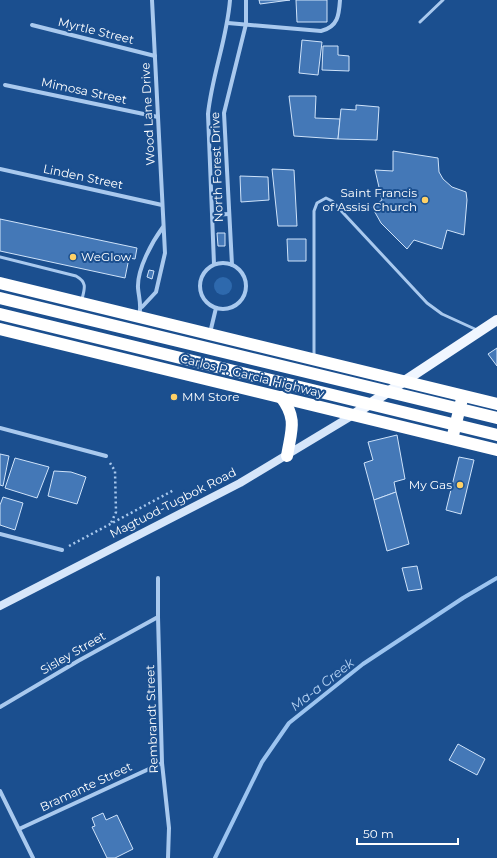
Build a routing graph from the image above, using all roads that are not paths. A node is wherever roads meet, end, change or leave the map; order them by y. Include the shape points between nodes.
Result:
1 (152, 0) edge
2 (230, 0) edge
3 (246, 0) edge
4 (340, 0) edge
5 (443, 0) edge
6 (420, 22) dead end
7 (228, 23) junction
8 (246, 24) junction
9 (32, 25) dead end
10 (155, 56) junction
11 (6, 85) dead end
12 (158, 117) junction
13 (0, 169) edge
14 (162, 205) junction
15 (229, 214) junction
16 (212, 215) junction
17 (163, 227) junction
18 (0, 257) edge
19 (214, 264) junction
20 (232, 265) junction
21 (0, 283) edge
22 (34, 292) junction
23 (0, 298) edge
24 (81, 303) junction
25 (216, 308) junction
26 (140, 312) junction
27 (0, 314) edge
28 (497, 320) edge
29 (0, 329) edge
30 (480, 331) junction
31 (209, 334) junction
32 (24, 335) junction
33 (267, 348) junction
34 (129, 360) junction
35 (314, 360) junction
36 (199, 377) junction
37 (404, 381) junction
38 (257, 391) junction
39 (462, 396) junction
40 (281, 397) junction
41 (304, 403) junction
42 (497, 404) edge
43 (353, 414) junction
44 (497, 418) edge
45 (0, 428) edge
46 (497, 435) edge
47 (452, 438) junction
48 (497, 450) edge
49 (106, 456) road end
50 (287, 456) junction
51 (0, 534) edge
52 (62, 550) road end
53 (158, 578) dead end
54 (0, 606) edge
55 (158, 617) junction
56 (0, 707) edge
57 (162, 763) junction
58 (0, 791) edge
59 (19, 829) junction
60 (33, 858) edge
61 (168, 858) edge

1 - 10 street, Wood Lane Drive
2 - 7 street, North Forest Drive
3 - 8 street, North Forest Drive
4 - 8 street via 340,12 330,29 321,31
5 - 6 lane
7 - 8 street
7 - 16 street, North Forest Drive via 208,114
8 - 15 street, North Forest Drive via 224,113
9 - 10 street, Myrtle Street
10 - 12 street, Wood Lane Drive
11 - 12 street, Mimosa Street
12 - 14 street, Wood Lane Drive
13 - 14 street, Linden Street
14 - 17 street, Wood Lane Drive
15 - 16 street
15 - 20 street, North Forest Drive
16 - 19 street, North Forest Drive
17 - 26 street via 154,240 140,275
17 - 26 street, Wood Lane Drive via 165,253 160,281 156,292
18 - 24 lane via 76,276 85,285
19 - 20 street
19 - 25 street via 205,272 200,282 203,298
20 - 25 street via 243,275 246,290 243,298 231,308
21 - 22 highway
22 - 24 highway
22 - 32 highway
23 - 44 highway, Carlos P. Garcia Highway, bridge
24 - 26 highway
25 - 31 street
26 - 31 highway
26 - 34 highway
27 - 46 highway, Carlos P. Garcia Highway, bridge
28 - 30 main road
29 - 32 highway, Carlos P. Garcia Highway
30 - 35 lane via 442,314 427,303 332,201 326,198 317,203 314,211
30 - 37 main road
31 - 33 highway
31 - 36 highway
32 - 34 highway, Carlos P. Garcia Highway
33 - 35 highway
33 - 38 highway
34 - 36 highway, Carlos P. Garcia Highway
35 - 37 highway
35 - 41 highway
36 - 38 highway, Carlos P. Garcia Highway
37 - 39 highway
37 - 43 main road
38 - 40 highway, Carlos P. Garcia Highway
39 - 42 highway
39 - 47 highway
40 - 41 highway, Carlos P. Garcia Highway
40 - 50 highway via 292,416
41 - 43 highway, Carlos P. Garcia Highway
43 - 47 highway, Carlos P. Garcia Highway
43 - 50 main road, Magtuod-Tugbok Road
45 - 49 street
47 - 48 highway, Carlos P. Garcia Highway
50 - 54 main road, Magtuod-Tugbok Road via 221,493
51 - 52 street
53 - 55 street, Rembrandt Street
55 - 56 street, Sisley Street
55 - 57 street, Rembrandt Street
57 - 59 street, Bramante Street
57 - 61 street, Rembrandt Street via 169,828
58 - 59 street
59 - 60 street

